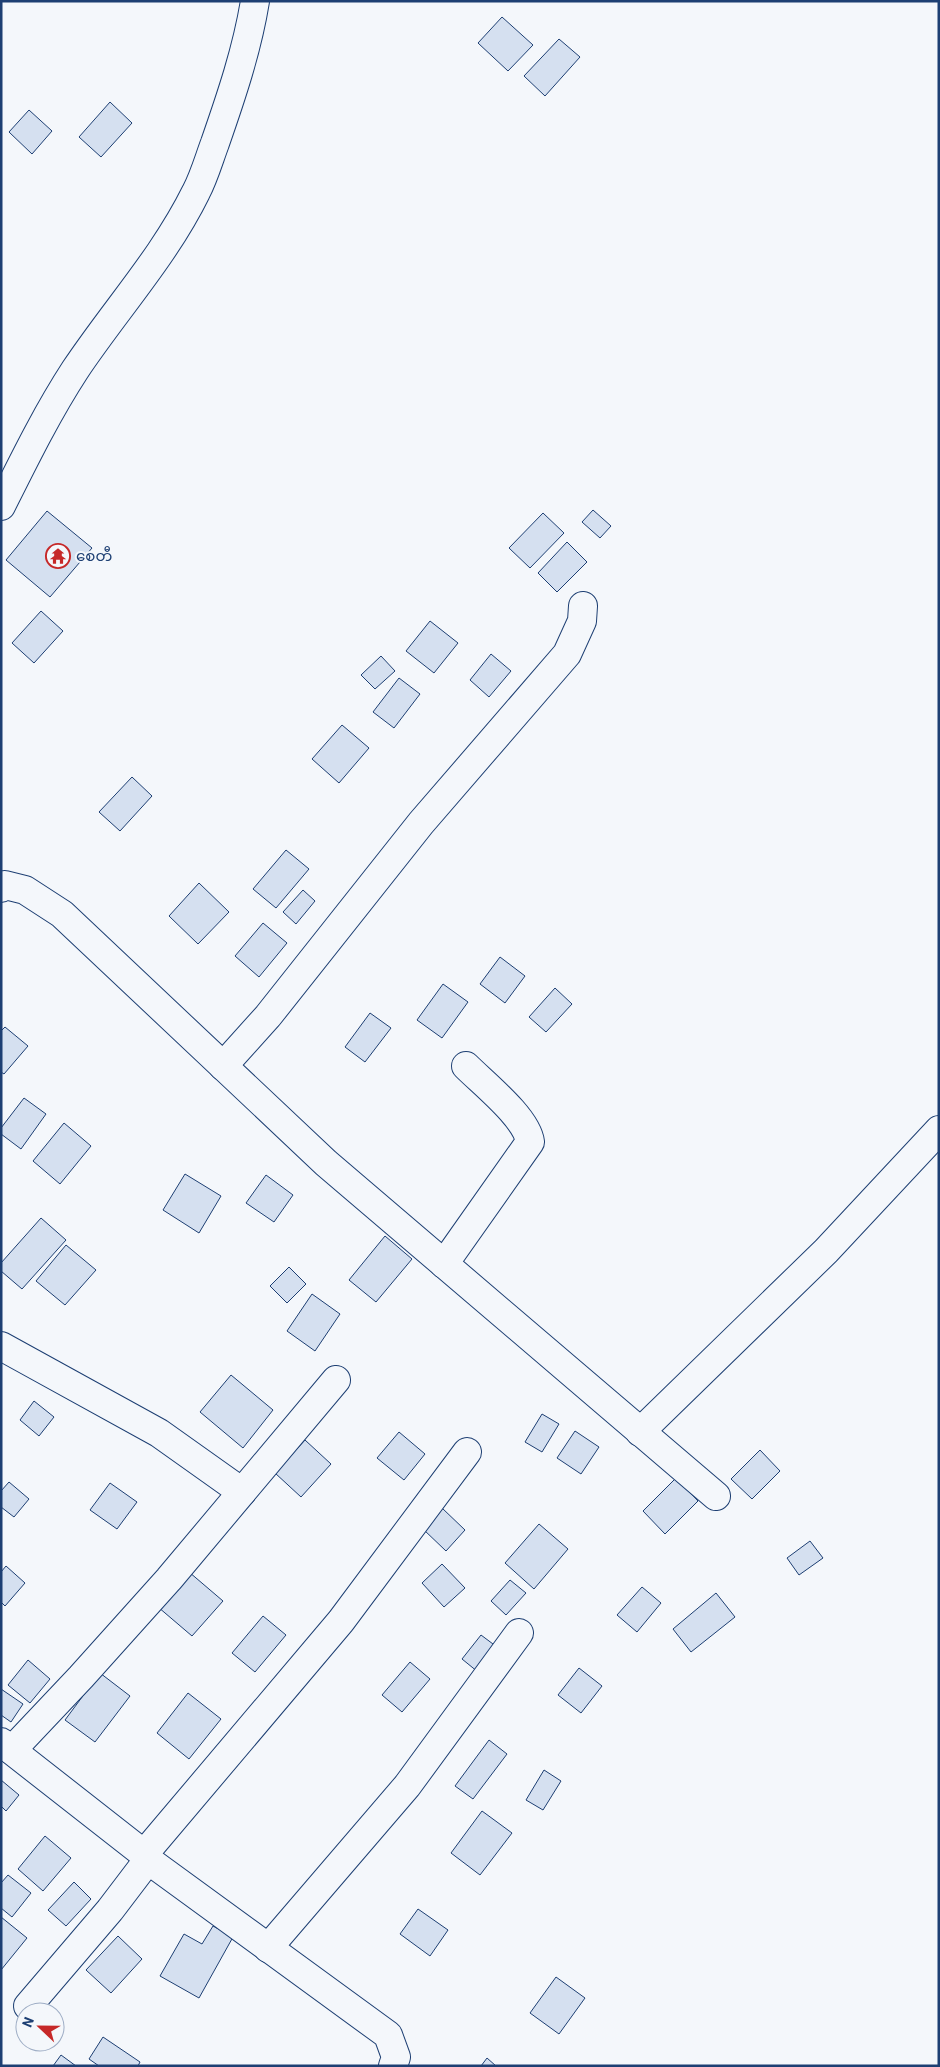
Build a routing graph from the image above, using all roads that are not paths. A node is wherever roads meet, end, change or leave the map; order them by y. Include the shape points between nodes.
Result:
1 (254, 1) edge
2 (1, 506) edge
3 (583, 606) dead end
4 (3, 883) edge
5 (223, 1066) junction
6 (466, 1066) dead end
7 (939, 1130) edge
8 (444, 1264) junction
9 (1, 1346) edge
10 (336, 1380) dead end
11 (640, 1432) junction
12 (467, 1452) dead end
13 (242, 1492) junction
14 (716, 1496) dead end
15 (519, 1633) dead end
16 (6, 1746) edge
17 (146, 1857) junction
18 (268, 1948) junction
19 (31, 2002) edge
20 (393, 2066) edge

1 - 2 street via 250,28 229,102 197,190 163,250 122,302 75,371 33,442
3 - 5 street via 582,622 567,654 421,823 268,1016
4 - 5 street via 24,890 62,914
5 - 8 street via 326,1163
6 - 8 street via 529,1133 530,1142
7 - 11 street via 826,1252
8 - 11 street
9 - 13 street via 159,1433
10 - 13 street
11 - 14 street
12 - 17 street via 341,1621
13 - 16 street via 157,1593
15 - 18 street via 407,1786
16 - 17 street
17 - 18 street
17 - 19 street via 110,1910
18 - 20 street via 388,2035 396,2057

